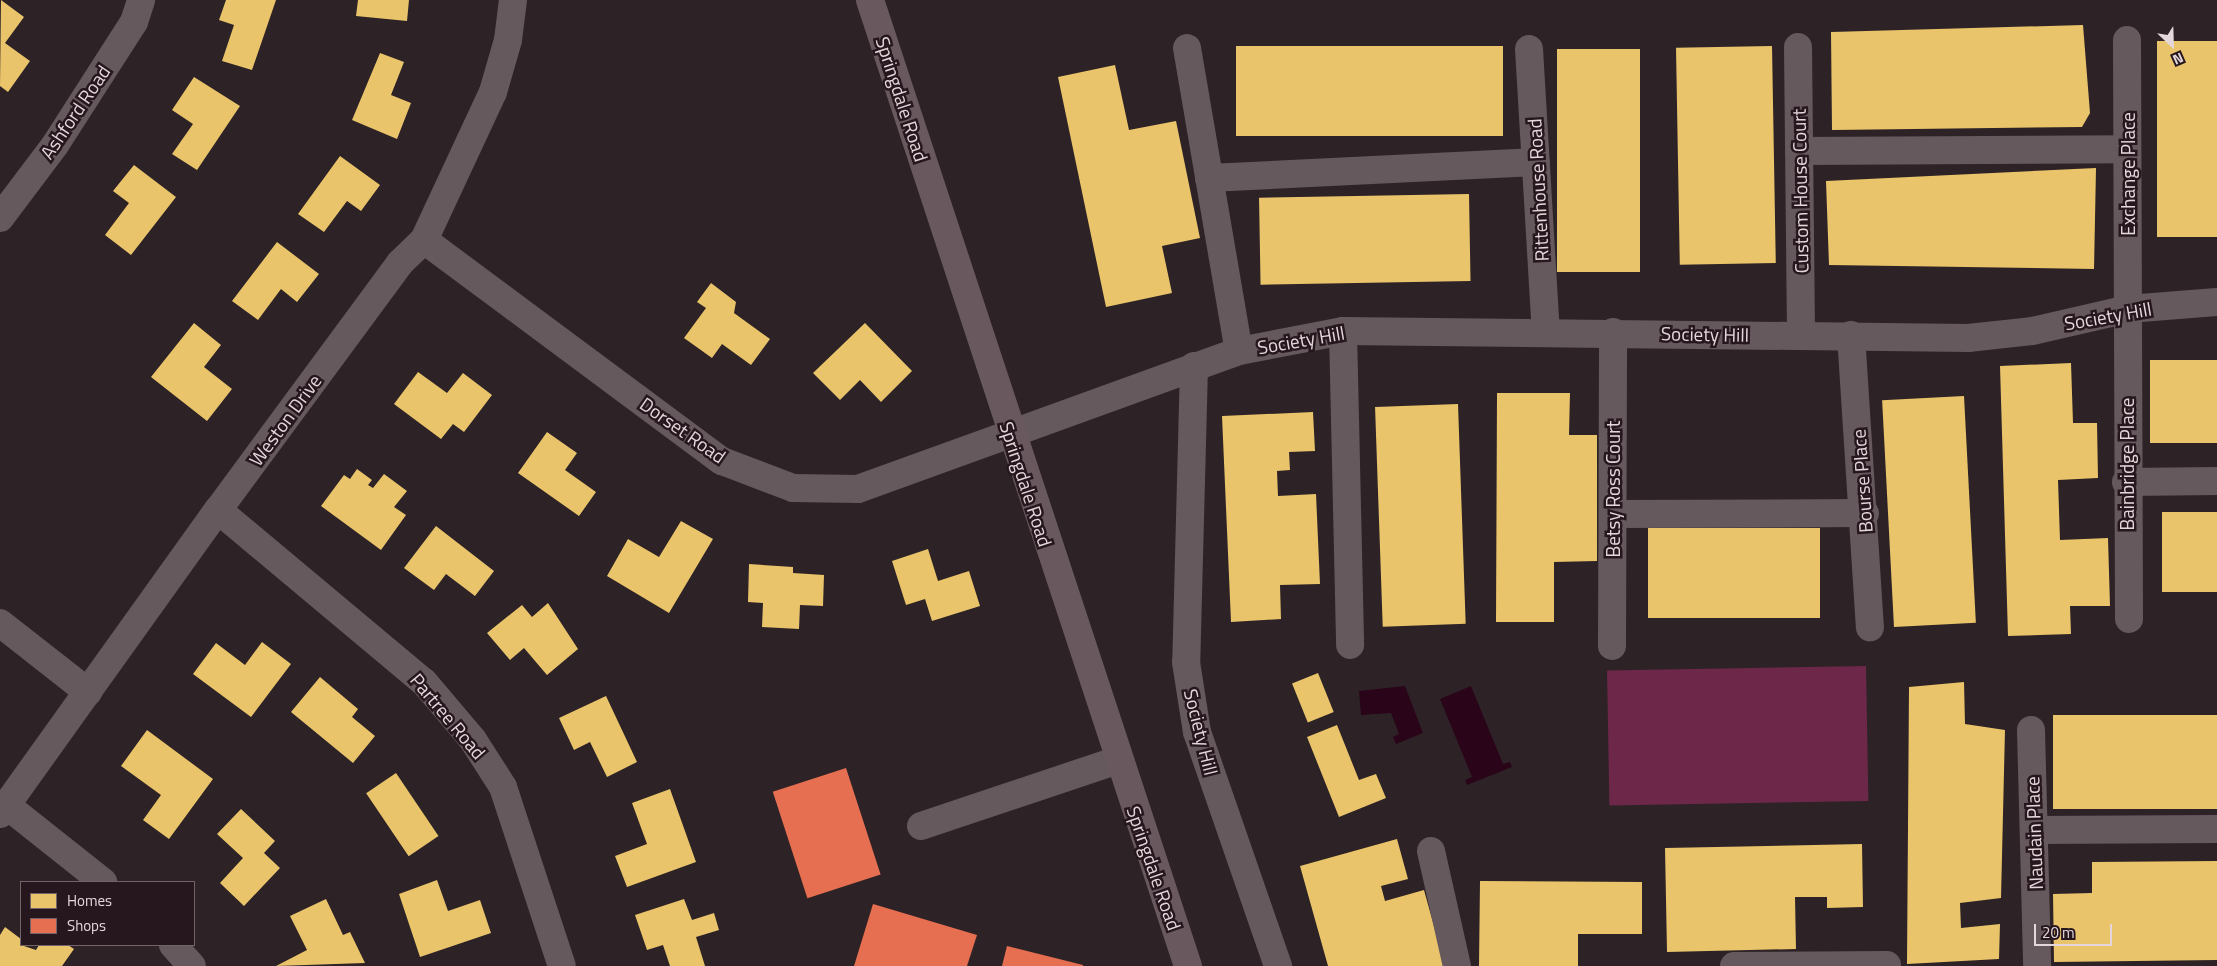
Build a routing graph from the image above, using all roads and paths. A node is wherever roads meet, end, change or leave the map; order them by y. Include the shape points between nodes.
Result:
1 (141, 0) edge
2 (513, 0) edge
3 (870, 0) edge
4 (2127, 40) dead end
5 (1798, 47) dead end
6 (1187, 48) dead end
7 (1529, 49) dead end
8 (2128, 149) junction
9 (1799, 151) junction
10 (1536, 162) junction
11 (1209, 178) junction
12 (0, 218) edge
13 (424, 240) junction
14 (2217, 302) edge
15 (2128, 309) junction
16 (1343, 331) junction
17 (1546, 331) junction
18 (1613, 332) junction
19 (1801, 335) junction
20 (1851, 336) junction
21 (1238, 351) junction
22 (1194, 366) junction
23 (1008, 431) junction
24 (2217, 481) edge
25 (2126, 482) junction
26 (218, 510) junction
27 (1865, 513) junction
28 (1614, 514) junction
29 (2129, 619) dead end
30 (0, 623) edge
31 (1870, 626) dead end
32 (1350, 645) dead end
33 (1612, 646) dead end
34 (88, 692) junction
35 (2031, 730) dead end
36 (1118, 760) junction
37 (3, 809) edge
38 (921, 826) dead end
39 (2217, 829) edge
40 (2034, 830) junction
41 (1431, 851) dead end
42 (102, 881) edge
43 (173, 946) edge
44 (1887, 964) dead end
45 (1765, 965) edge
46 (192, 966) edge
47 (562, 966) edge
48 (1188, 966) edge
49 (1278, 966) edge
50 (1457, 966) edge
51 (1734, 966) edge
52 (2038, 966) edge

1 - 12 street, Ashford Road via 134,22 55,145
2 - 13 street, Weston Drive via 508,40 493,92
3 - 23 main road, Springdale Road
4 - 8 street, Exchange Place
5 - 9 street, Custom House Court
6 - 11 street
7 - 10 street, Rittenhouse Road
8 - 9 street
8 - 15 street, Exchange Place
9 - 19 street, Custom House Court
10 - 11 street
10 - 17 street, Rittenhouse Road
11 - 21 street
13 - 23 street, Dorset Road via 722,461 793,488 858,489
13 - 26 street, Weston Drive via 400,263
14 - 15 street, Society Hill
15 - 20 street, Society Hill via 2032,330 1968,338
15 - 25 street, Bainbridge Place
16 - 17 street, Society Hill
16 - 21 street, Society Hill
16 - 32 street
17 - 18 street, Society Hill
18 - 19 street, Society Hill
18 - 28 street, Betsy Ross Court
19 - 20 street, Society Hill
20 - 27 street, Bourse Place
21 - 22 street, Society Hill
22 - 23 street, Society Hill
22 - 49 street, Society Hill via 1186,662 1197,732
23 - 36 main road, Springdale Road
24 - 25 street
25 - 29 street, Bainbridge Place
26 - 34 street, Weston Drive
26 - 47 street, Partree Road via 424,682 473,740 503,787
27 - 28 street
27 - 31 street, Bourse Place
28 - 33 street, Betsy Ross Court
30 - 34 street
34 - 37 street, Weston Drive
35 - 40 street, Naudain Place
36 - 38 street
36 - 48 main road, Springdale Road
37 - 42 street
39 - 40 street
40 - 52 street, Naudain Place
41 - 50 street
43 - 46 street
44 - 45 street
45 - 51 street

